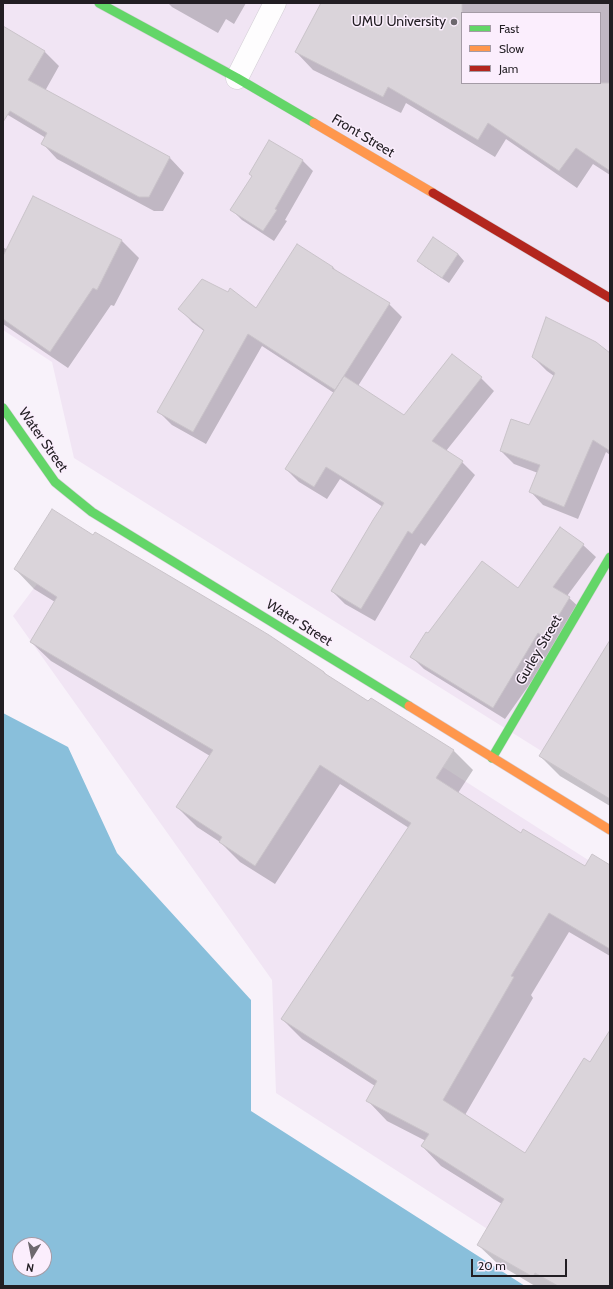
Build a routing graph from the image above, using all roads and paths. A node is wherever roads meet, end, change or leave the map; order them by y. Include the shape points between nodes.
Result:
1 (99, 3) edge
2 (275, 3) edge
3 (237, 78) junction
4 (610, 298) edge
5 (3, 408) edge
6 (610, 557) edge
7 (492, 758) junction
8 (610, 830) edge

1 - 3 street, Front Street
2 - 3 street
3 - 4 street, Front Street
5 - 7 street, Water Street via 55,482 92,512
6 - 7 street, Gurley Street
7 - 8 street, Water Street

